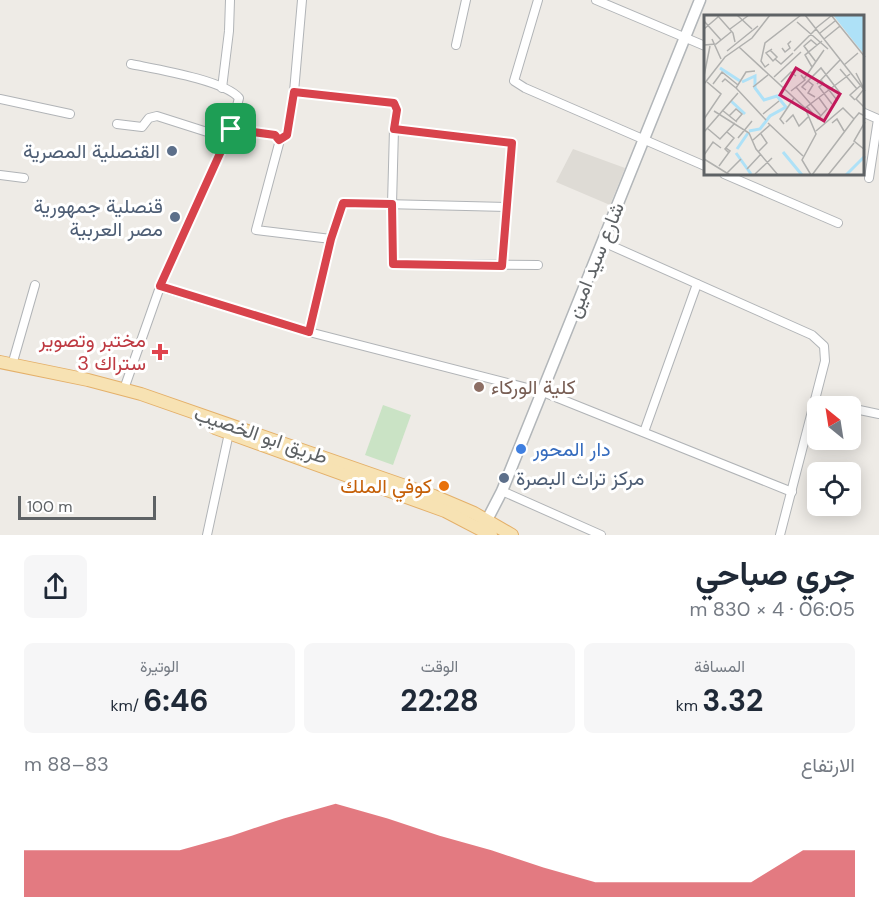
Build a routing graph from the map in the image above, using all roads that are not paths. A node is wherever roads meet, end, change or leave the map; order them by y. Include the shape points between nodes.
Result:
1 (230, 0) edge
2 (302, 0) edge
3 (466, 0) edge
4 (538, 0) edge
5 (596, 0) edge
6 (700, 0) edge
7 (685, 38) junction
8 (456, 45) dead end
9 (704, 46) edge
10 (131, 64) dead end
11 (222, 88) junction
12 (294, 92) junction
13 (0, 99) edge
14 (864, 113) edge
15 (70, 114) dead end
16 (117, 124) dead end
17 (231, 129) junction
18 (394, 129) junction
19 (226, 138) junction
20 (279, 140) junction
21 (644, 140) junction
22 (704, 166) edge
23 (0, 175) edge
24 (729, 176) edge
25 (24, 178) dead end
26 (869, 178) dead end
27 (392, 204) junction
28 (507, 207) junction
29 (838, 223) dead end
30 (331, 239) junction
31 (603, 242) junction
32 (538, 265) dead end
33 (502, 266) junction
34 (697, 284) junction
35 (35, 285) dead end
36 (160, 286) junction
37 (309, 332) junction
38 (6, 364) edge
39 (0, 371) edge
40 (124, 389) junction
41 (543, 392) junction
42 (816, 396) edge
43 (861, 410) edge
44 (879, 414) edge
45 (644, 432) junction
46 (230, 433) junction
47 (807, 433) edge
48 (288, 449) junction
49 (502, 491) junction
50 (792, 492) junction
51 (488, 520) junction
52 (207, 535) edge
53 (491, 535) edge
54 (512, 535) edge
55 (601, 535) edge
56 (780, 535) edge

1 - 11 street
2 - 12 street
3 - 8 street
4 - 21 street via 514,81
5 - 7 street
6 - 7 street, شارع سيد امين
7 - 9 street
7 - 21 street, شارع سيد امين
10 - 11 street via 189,76
11 - 17 street via 239,98
12 - 18 street via 394,103
12 - 20 street via 287,135
13 - 15 street
14 - 26 street via 878,119
16 - 19 street via 142,127 149,118 157,116
17 - 19 street
17 - 20 street via 275,135
18 - 27 street
18 - 28 street via 512,143
19 - 36 street
20 - 30 street via 256,230
21 - 22 street
21 - 31 street, شارع سيد امين
23 - 25 street
24 - 29 street
27 - 28 street
27 - 30 street via 343,203
27 - 33 street via 393,264
28 - 33 street
30 - 37 street
31 - 34 street
31 - 41 street, شارع سيد امين
32 - 33 street
34 - 42 street via 819,339 826,354
34 - 45 street
35 - 38 street
36 - 37 street
36 - 40 street
37 - 41 street
38 - 40 main road, طريق ابو الخصيب
39 - 46 main road, طريق ابو الخصيب via 110,392
40 - 48 main road, طريق ابو الخصيب
41 - 45 street
41 - 49 street, شارع سيد امين
43 - 44 street
45 - 50 street
46 - 48 main road, طريق ابو الخصيب
46 - 52 street
47 - 50 street
48 - 51 main road, طريق ابو الخصيب via 434,496
48 - 53 main road, طريق ابو الخصيب via 445,511
49 - 51 street, شارع سيد امين
49 - 55 street
50 - 56 street
51 - 54 main road, طريق ابو الخصيب

